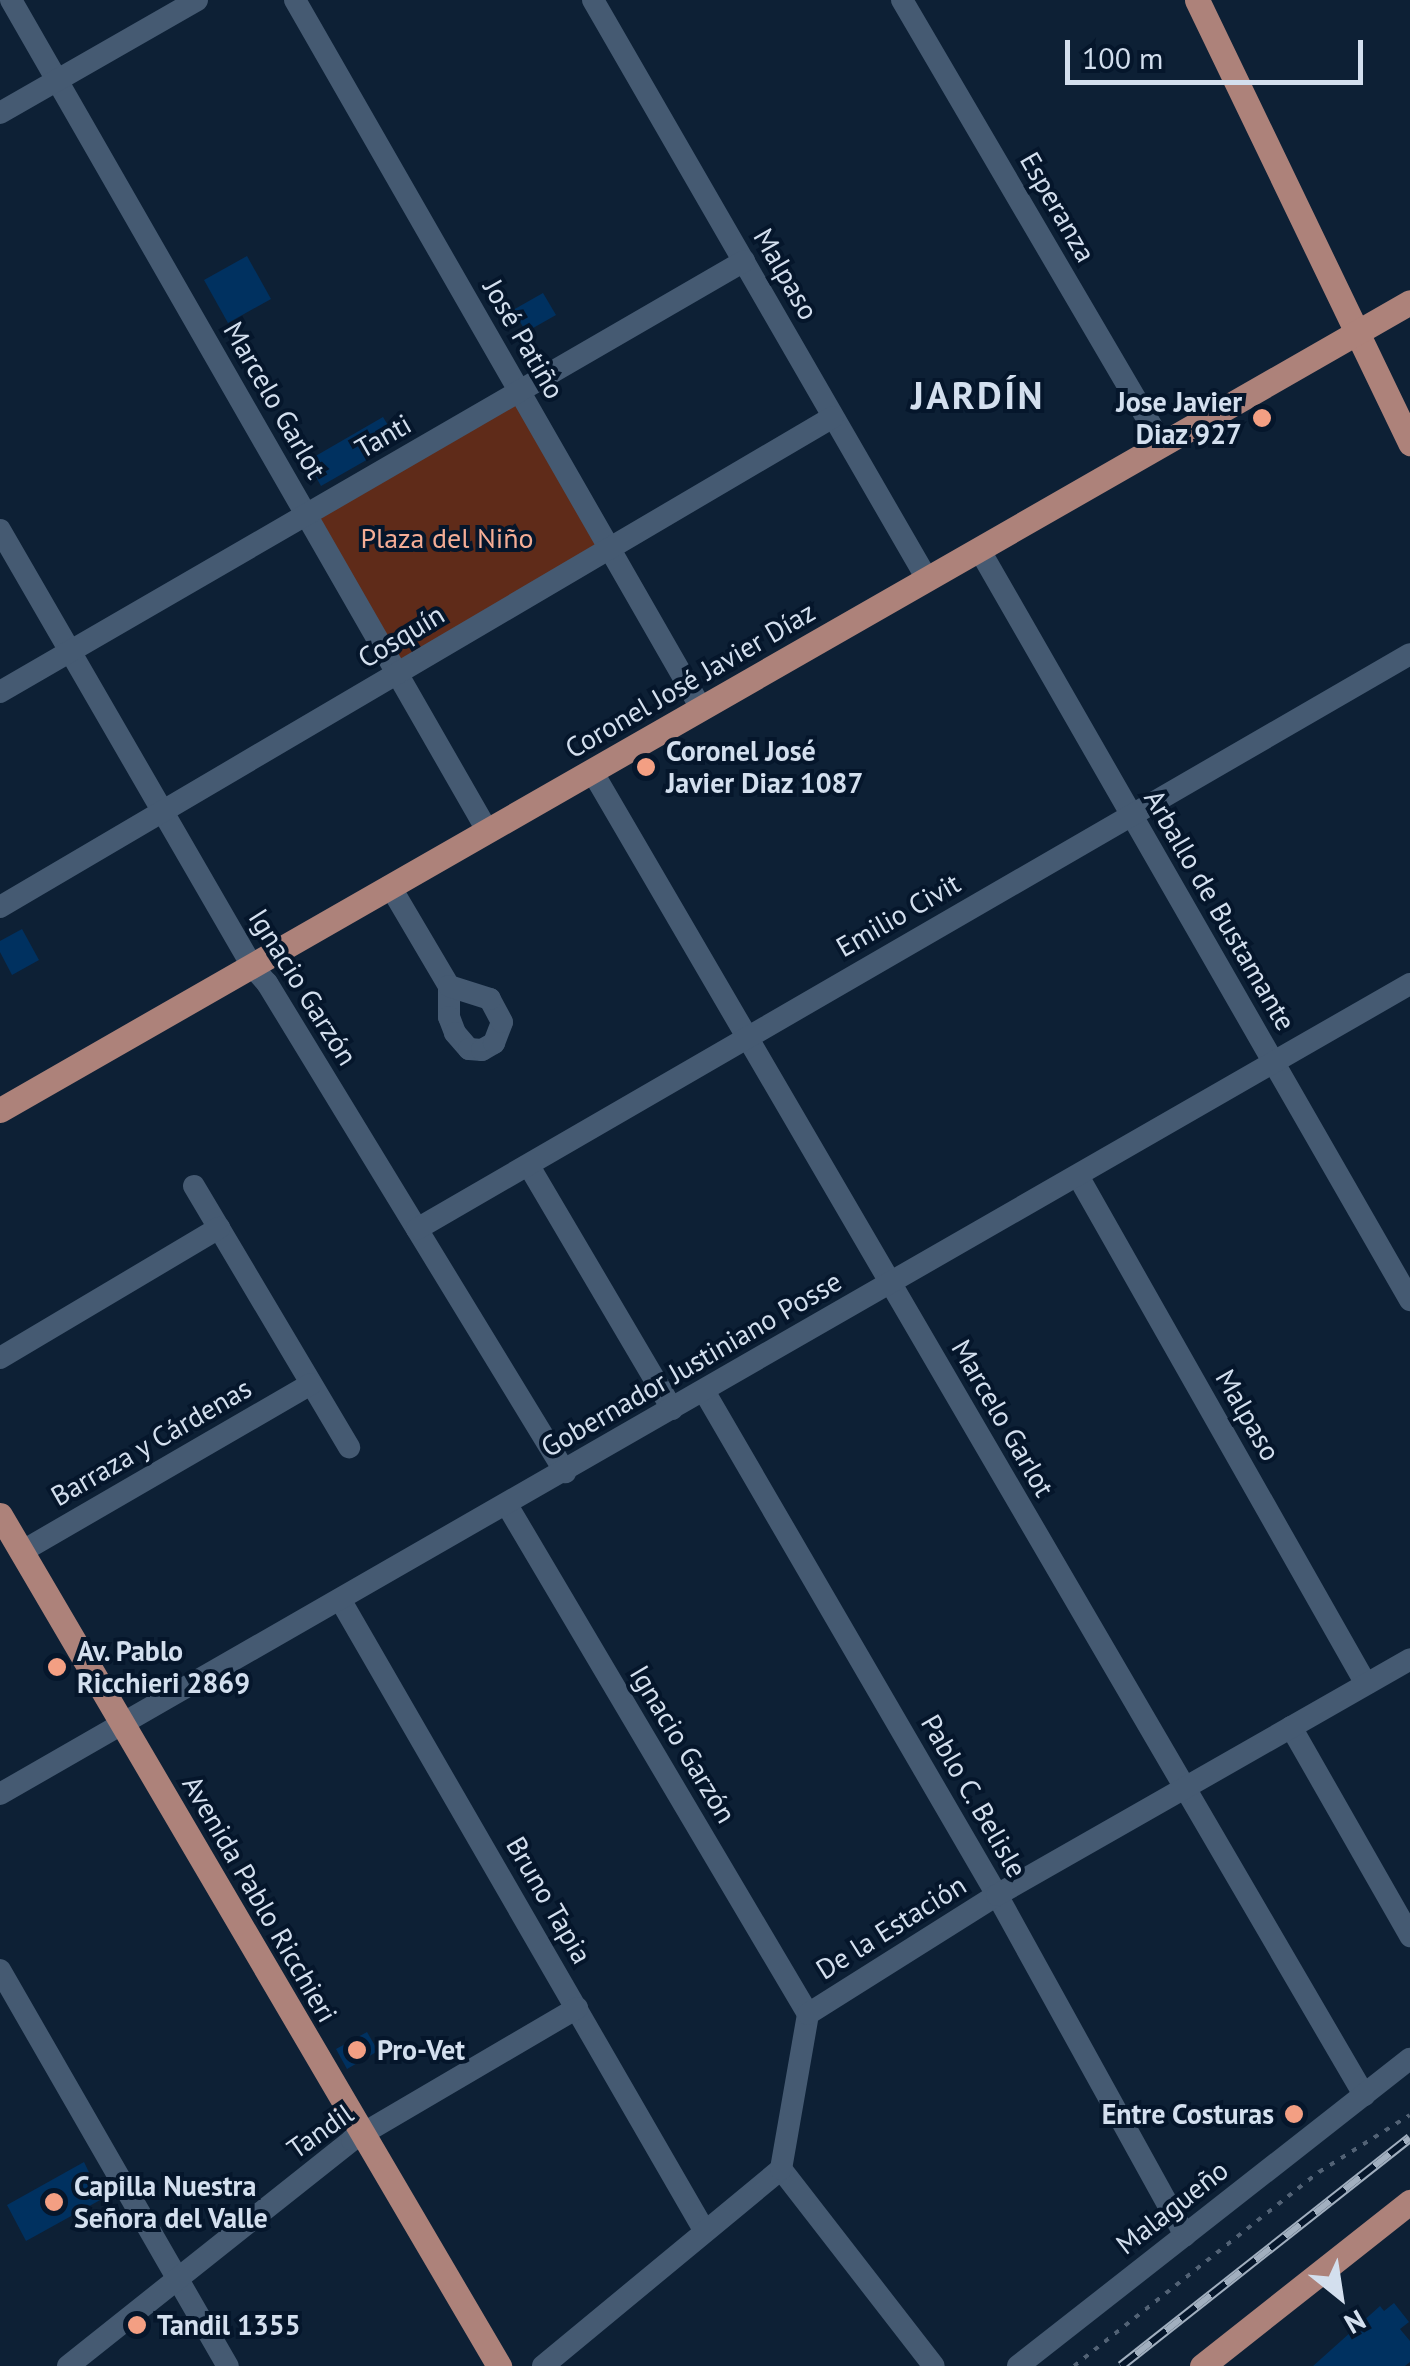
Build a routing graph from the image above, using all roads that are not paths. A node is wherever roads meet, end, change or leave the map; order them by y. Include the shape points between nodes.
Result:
1 (11, 0) edge
2 (197, 0) edge
3 (295, 0) edge
4 (594, 0) edge
5 (902, 0) edge
6 (1197, 0) edge
7 (57, 80) junction
8 (0, 113) edge
9 (744, 262) junction
10 (1410, 302) edge
11 (1357, 332) junction
12 (520, 392) junction
13 (833, 417) junction
14 (1410, 443) edge
15 (1162, 444) junction
16 (306, 514) junction
17 (0, 530) edge
18 (610, 548) junction
19 (979, 548) junction
20 (927, 579) junction
21 (70, 652) junction
22 (1410, 654) edge
23 (397, 673) junction
24 (0, 692) edge
25 (701, 708) junction
26 (592, 771) junction
27 (162, 812) junction
28 (1132, 814) junction
29 (488, 830) junction
30 (390, 886) junction
31 (0, 907) edge
32 (252, 966) junction
33 (1410, 984) edge
34 (450, 986) dead end
35 (749, 1037) junction
36 (1273, 1063) junction
37 (0, 1110) edge
38 (529, 1166) junction
39 (1078, 1176) junction
40 (194, 1186) dead end
41 (219, 1228) junction
42 (417, 1229) junction
43 (891, 1284) junction
44 (1410, 1300) edge
45 (0, 1358) edge
46 (311, 1384) junction
47 (704, 1391) junction
48 (672, 1409) junction
49 (349, 1447) dead end
50 (565, 1472) junction
51 (507, 1505) junction
52 (0, 1515) edge
53 (11, 1549) edge
54 (341, 1600) junction
55 (1410, 1658) edge
56 (1366, 1684) junction
57 (1291, 1727) junction
58 (118, 1730) junction
59 (1183, 1790) junction
60 (0, 1794) edge
61 (997, 1895) junction
62 (1410, 1936) edge
63 (0, 1970) edge
64 (577, 2008) junction
65 (808, 2014) junction
66 (1410, 2059) edge
67 (1364, 2094) junction
68 (358, 2138) junction
69 (781, 2169) junction
70 (1410, 2202) edge
71 (704, 2230) junction
72 (1185, 2235) junction
73 (177, 2280) junction
74 (68, 2366) edge
75 (228, 2366) edge
76 (485, 2366) edge
77 (498, 2366) edge
78 (543, 2366) edge
79 (934, 2366) edge
80 (1018, 2366) edge
81 (1202, 2366) edge

1 - 7 street, Marcelo Garlot
2 - 7 street
3 - 12 street, José Patiño
4 - 9 street, Malpaso
5 - 15 street, Esperanza
6 - 11 main road
7 - 8 street
7 - 16 street, Marcelo Garlot
9 - 12 street, Tanti
9 - 13 street, Malpaso
10 - 11 main road, Coronel José Javier Díaz
11 - 14 main road
11 - 15 main road, Coronel José Javier Díaz
12 - 16 street, Tanti
12 - 18 street, José Patiño
13 - 18 street, Cosquín
13 - 20 street, Malpaso
15 - 19 main road, Coronel José Javier Díaz
16 - 21 street, Tanti
16 - 23 street, Marcelo Garlot
17 - 21 street, Ignacio Garzón
18 - 23 street, Cosquín
18 - 25 street, José Patiño
19 - 20 main road, Coronel José Javier Díaz
19 - 28 street, Arballo de Bustamante
20 - 25 main road, Coronel José Javier Díaz
21 - 24 street, Tanti
21 - 27 street, Ignacio Garzón
22 - 28 street, Emilio Civit
23 - 27 street, Cosquín
23 - 29 street, Marcelo Garlot
25 - 26 main road, Coronel José Javier Díaz
26 - 29 main road, Coronel José Javier Díaz
26 - 35 street, Marcelo Garlot
27 - 31 street, Cosquín
27 - 32 street, Ignacio Garzón
28 - 35 street, Emilio Civit
28 - 36 street, Arballo de Bustamante
29 - 30 main road, Coronel José Javier Díaz
30 - 32 main road, Coronel José Javier Díaz
30 - 34 street
32 - 37 main road, Coronel José Javier Díaz
32 - 42 street, Ignacio Garzón
33 - 36 street, Gobernador Justiniano Posse
35 - 38 street, Emilio Civit
35 - 43 street, Marcelo Garlot
36 - 39 street, Gobernador Justiniano Posse
36 - 44 street, Arballo de Bustamante
38 - 42 street, Emilio Civit
38 - 48 street
39 - 43 street, Gobernador Justiniano Posse
39 - 56 street, Malpaso
40 - 41 street
41 - 45 street
41 - 46 street
42 - 50 street, Ignacio Garzón
43 - 47 street, Gobernador Justiniano Posse
43 - 59 street, Marcelo Garlot
46 - 49 street
46 - 53 street, Barraza y Cárdenas
47 - 48 street, Gobernador Justiniano Posse
47 - 61 street, Pablo C. Belisle
48 - 50 street, Gobernador Justiniano Posse
50 - 51 street, Gobernador Justiniano Posse
51 - 54 street, Gobernador Justiniano Posse
51 - 65 street, Ignacio Garzón
52 - 53 main road, Avenida Pablo Ricchieri
53 - 58 main road, Avenida Pablo Ricchieri
54 - 58 street, Gobernador Justiniano Posse
54 - 64 street, Bruno Tapia
55 - 56 street, De la Estación
56 - 57 street, De la Estación
57 - 59 street, De la Estación
57 - 62 street
58 - 60 street, Gobernador Justiniano Posse
58 - 68 main road, Avenida Pablo Ricchieri
59 - 61 street, De la Estación
59 - 67 street, Marcelo Garlot
61 - 65 street, De la Estación
61 - 72 street, Pablo C. Belisle
63 - 73 street
64 - 68 street, Tandil
64 - 71 street, Bruno Tapia
65 - 69 street, De la Estación
66 - 67 street, Malagueño
67 - 72 street, Malagueño
68 - 73 street, Tandil
68 - 76 main road, Avenida Pablo Ricchieri
68 - 77 main road, Avenida Pablo Ricchieri
69 - 71 street
69 - 79 street
70 - 81 main road
71 - 78 street
72 - 80 street, Malagueño
73 - 74 street, Tandil
73 - 75 street

